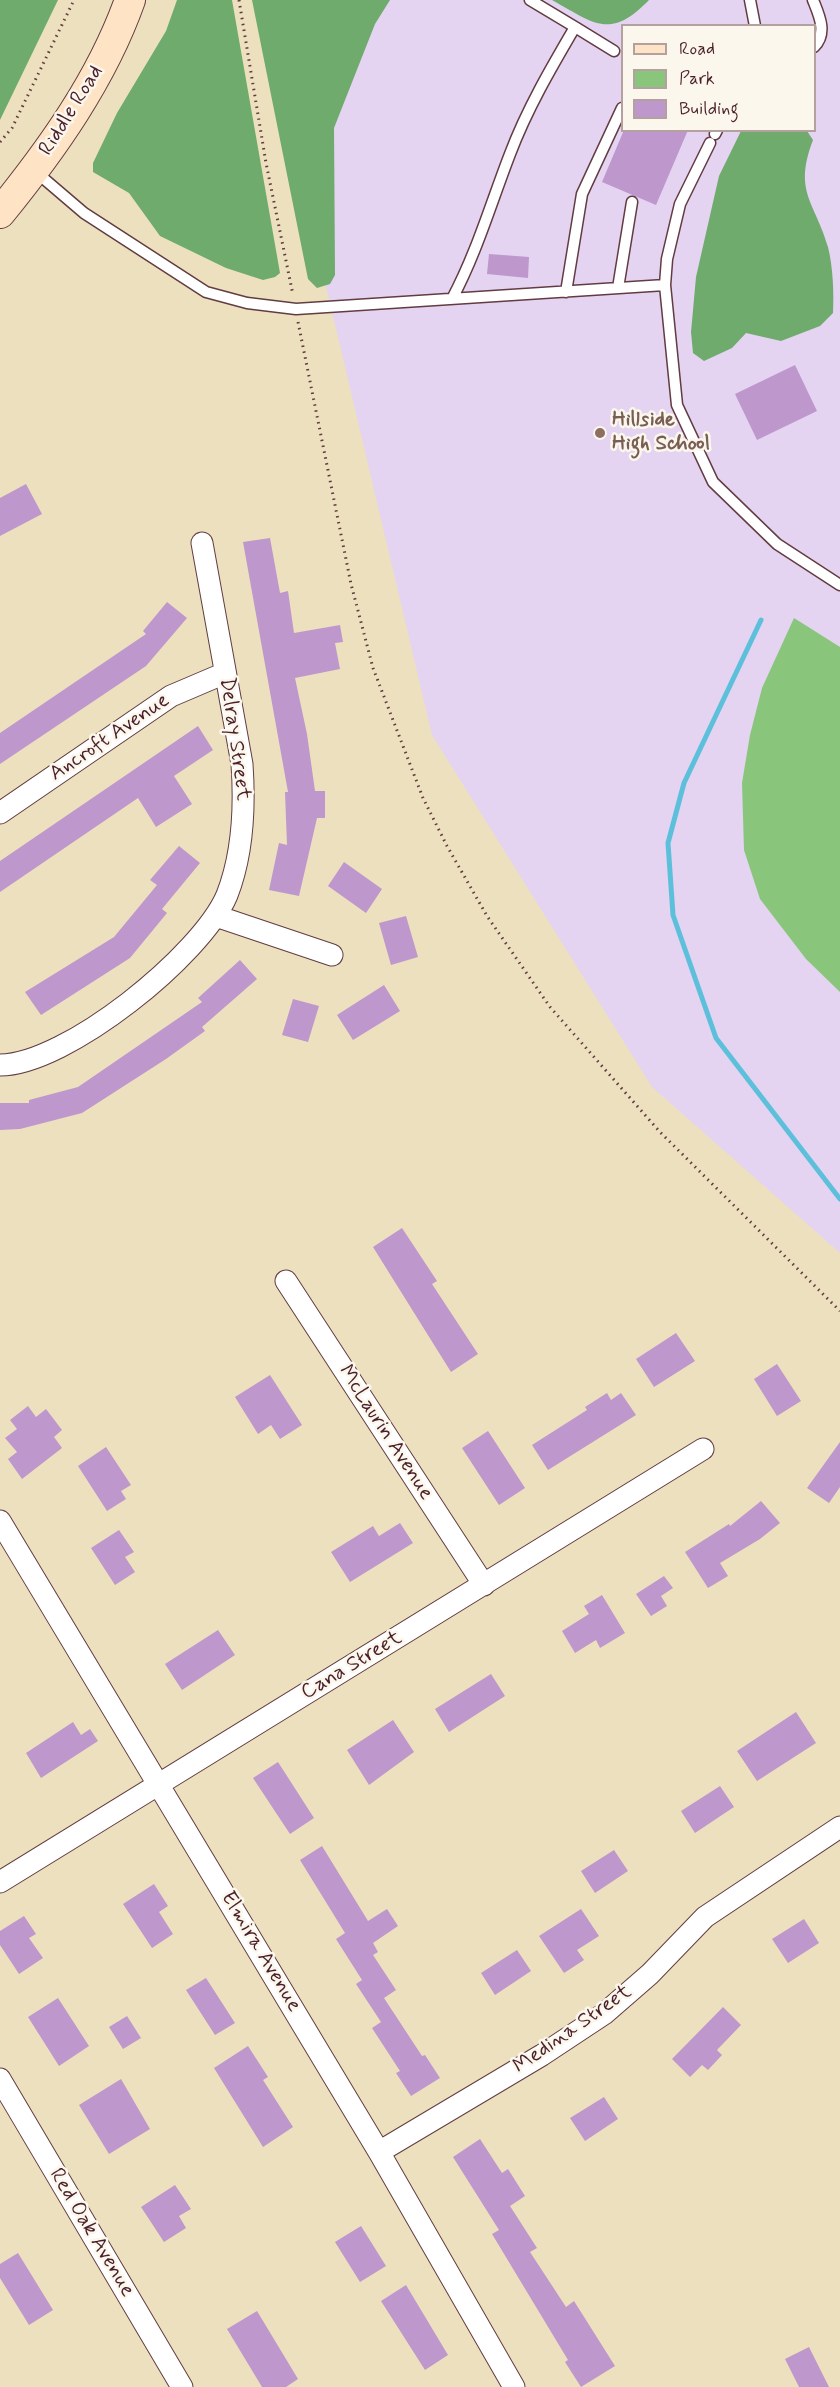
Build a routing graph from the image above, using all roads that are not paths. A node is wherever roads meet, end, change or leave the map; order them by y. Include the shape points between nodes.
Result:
1 (130, 0) edge
2 (530, 0) edge
3 (750, 0) edge
4 (813, 0) edge
5 (755, 24) edge
6 (575, 27) junction
7 (816, 45) edge
8 (614, 51) dead end
9 (621, 110) edge
10 (714, 136) edge
11 (33, 170) junction
12 (632, 202) dead end
13 (0, 213) edge
14 (664, 285) junction
15 (618, 288) junction
16 (566, 292) junction
17 (452, 299) junction
18 (202, 543) dead end
19 (840, 585) edge
20 (225, 673) junction
21 (0, 813) edge
22 (216, 916) junction
23 (332, 955) dead end
24 (0, 1065) edge
25 (286, 1281) dead end
26 (703, 1449) dead end
27 (0, 1521) edge
28 (484, 1585) junction
29 (159, 1783) junction
30 (840, 1827) edge
31 (0, 1882) edge
32 (0, 2079) edge
33 (379, 2152) junction
34 (182, 2387) edge
35 (514, 2387) edge

1 - 11 main road, Riddle Road via 85,94
2 - 6 lane
3 - 5 lane
4 - 7 lane via 822,26
6 - 8 lane
6 - 17 lane via 515,142 476,249
9 - 16 lane via 582,194
10 - 14 lane via 680,204
11 - 13 main road, Riddle Road
11 - 17 lane via 84,213 206,292 247,303 296,309
12 - 15 lane
14 - 15 lane
14 - 19 lane via 677,405 713,482 777,544
15 - 16 lane
16 - 17 lane
18 - 20 street, Delray Street
20 - 21 street, Ancroft Avenue via 171,696
20 - 22 street, Delray Street via 242,764 244,800 234,870
22 - 23 street
22 - 24 street, Delray Street via 177,961 85,1031 54,1051
25 - 28 street, McLaurin Avenue
26 - 28 street, Cana Street
27 - 29 street, Elmira Avenue
28 - 29 street, Cana Street
29 - 31 street, Cana Street
29 - 33 street, Elmira Avenue
30 - 33 street, Medina Street via 705,1917 650,1974 604,2014
32 - 34 street, Red Oak Avenue
33 - 35 street, Elmira Avenue

